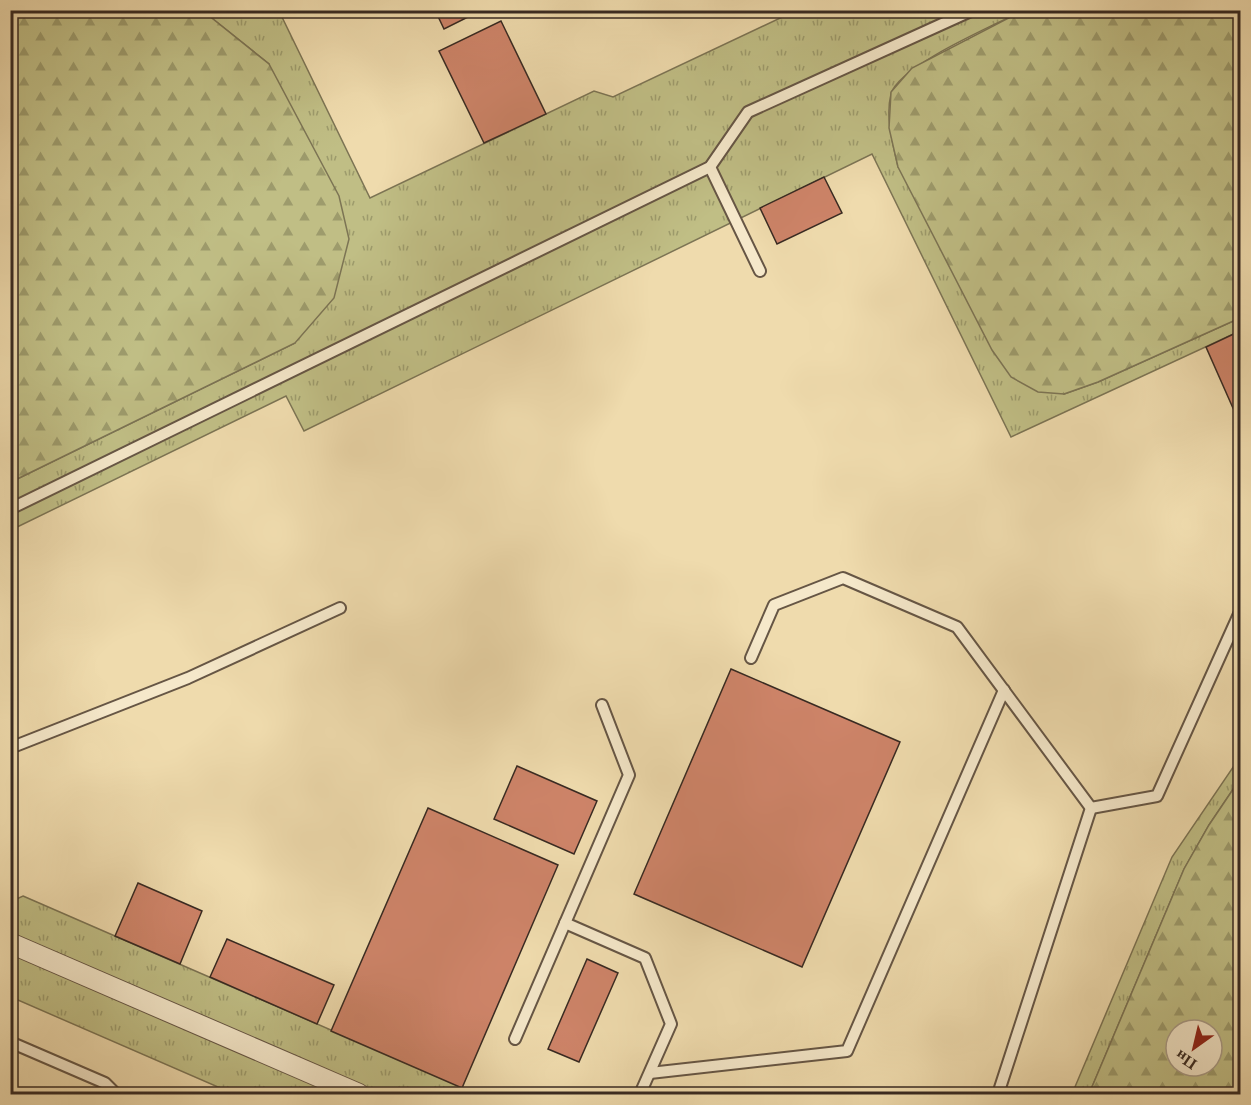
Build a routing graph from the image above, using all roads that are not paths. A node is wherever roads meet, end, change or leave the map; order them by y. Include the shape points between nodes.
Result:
1 (973, 10) edge
2 (710, 167) junction
3 (760, 271) dead end
4 (10, 508) edge
5 (340, 608) dead end
6 (1240, 612) edge
7 (751, 658) dead end
8 (1004, 690) junction
9 (602, 705) dead end
10 (10, 748) edge
11 (1091, 808) junction
12 (565, 923) junction
13 (10, 943) edge
14 (515, 1039) dead end
15 (10, 1042) edge
16 (650, 1073) junction
17 (116, 1095) edge
18 (358, 1095) edge
19 (640, 1095) edge
20 (998, 1095) edge

1 - 2 lane via 748,112
2 - 3 lane
2 - 4 lane
5 - 10 lane via 188,678
6 - 11 lane via 1156,796
7 - 8 lane via 774,605 843,578 957,627
8 - 11 lane
8 - 16 lane via 847,1050
9 - 12 lane via 629,775
11 - 20 lane
12 - 14 lane
12 - 16 lane via 645,958 671,1024
13 - 18 street
15 - 17 lane via 105,1083
16 - 19 lane

